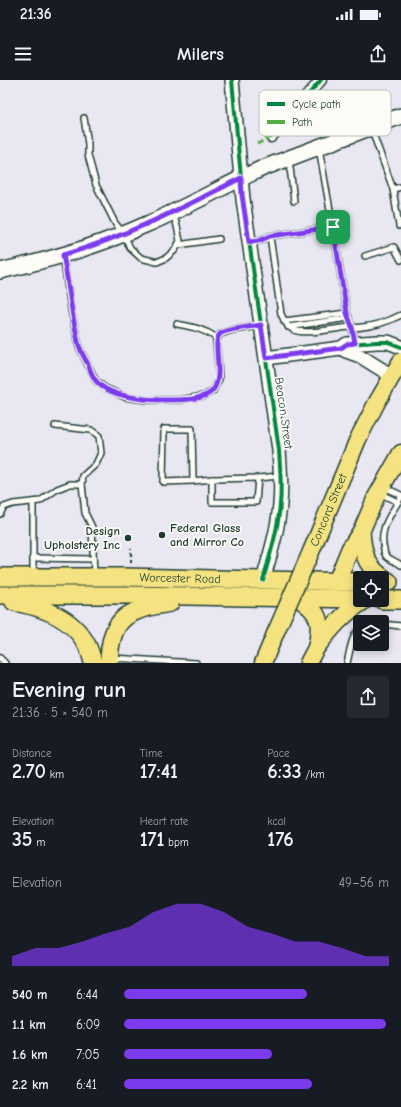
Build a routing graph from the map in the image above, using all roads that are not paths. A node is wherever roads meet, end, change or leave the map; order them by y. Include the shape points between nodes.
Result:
1 (232, 80) edge
2 (322, 80) edge
3 (313, 90) edge
4 (401, 116) edge
5 (84, 118) dead end
6 (391, 120) edge
7 (349, 136) edge
8 (374, 136) edge
9 (318, 147) junction
10 (289, 158) junction
11 (241, 178) junction
12 (401, 187) edge
13 (393, 189) junction
14 (294, 200) dead end
15 (172, 212) junction
16 (399, 226) dead end
17 (333, 227) junction
18 (124, 234) junction
19 (270, 236) junction
20 (219, 239) dead end
21 (249, 242) junction
22 (178, 245) junction
23 (63, 255) junction
24 (365, 256) dead end
25 (401, 260) edge
26 (0, 271) edge
27 (401, 315) edge
28 (348, 316) junction
29 (284, 321) junction
30 (177, 324) dead end
31 (261, 325) junction
32 (288, 327) junction
33 (352, 327) junction
34 (217, 338) junction
35 (355, 343) junction
36 (401, 347) edge
37 (341, 348) junction
38 (266, 358) junction
39 (401, 361) edge
40 (392, 376) junction
41 (55, 426) dead end
42 (400, 456) edge
43 (281, 476) junction
44 (258, 478) junction
45 (212, 479) junction
46 (193, 481) junction
47 (82, 484) junction
48 (380, 489) junction
49 (400, 498) edge
50 (33, 502) junction
51 (0, 514) edge
52 (361, 532) junction
53 (33, 558) junction
54 (93, 559) junction
55 (401, 565) edge
56 (0, 577) edge
57 (33, 577) junction
58 (94, 577) junction
59 (263, 580) junction
60 (337, 581) junction
61 (353, 582) edge
62 (391, 582) edge
63 (0, 595) edge
64 (212, 597) junction
65 (300, 598) junction
66 (353, 599) edge
67 (0, 600) edge
68 (389, 600) edge
69 (401, 600) edge
70 (355, 607) edge
71 (389, 625) edge
72 (401, 626) edge
73 (353, 637) edge
74 (317, 646) junction
75 (0, 658) edge
76 (109, 660) edge
77 (5, 663) edge
78 (92, 663) edge
79 (196, 663) edge
80 (263, 663) edge
81 (308, 663) edge
82 (347, 663) edge

1 - 11 street, Beacon Street
2 - 3 street
4 - 6 main road
5 - 18 lane via 88,155 96,185 115,223
7 - 9 main road
8 - 13 lane
9 - 10 main road
9 - 17 lane
10 - 11 main road
10 - 14 lane
11 - 15 main road
11 - 21 street, Beacon Street
12 - 13 lane
13 - 16 lane
15 - 18 main road
15 - 22 lane via 180,241
17 - 19 lane
17 - 28 lane
18 - 22 lane via 130,248 141,258 157,262 166,258
18 - 23 main road
19 - 21 lane
19 - 29 lane
20 - 22 lane
21 - 31 street, Beacon Street
23 - 26 main road
23 - 34 lane via 80,347 96,381 105,388 125,396 147,400 180,400 204,396 213,391 218,379
24 - 25 lane via 394,248
27 - 33 lane via 377,324
28 - 29 lane
28 - 32 lane
28 - 33 lane
29 - 32 lane
30 - 34 lane via 208,331
31 - 34 lane via 220,334
31 - 38 street, Beacon Street
32 - 33 lane via 303,332
33 - 35 lane
35 - 36 street via 388,342
35 - 37 street
37 - 38 street
37 - 40 street via 360,356
38 - 43 street, Beacon Street
39 - 40 main road, Concord Street
40 - 80 main road, Concord Street, bridge via 358,440
41 - 47 lane via 91,430 99,436 101,453 96,464 83,476
42 - 48 main road
43 - 44 lane
43 - 59 street, Beacon Street via 278,519
44 - 45 lane
44 - 45 lane via 256,502 212,502
45 - 46 lane
46 - 46 lane via 192,429 164,429 163,482
47 - 50 lane via 70,484 57,489 40,501
47 - 54 lane via 85,513 92,527
48 - 49 lane
48 - 49 lane
48 - 52 main road
49 - 55 lane via 386,521 382,544 387,557
50 - 51 lane via 4,507
50 - 53 lane
52 - 60 highway via 350,549
52 - 62 highway via 362,544 372,569
53 - 54 lane
53 - 57 lane
54 - 58 lane
56 - 57 highway, Worcester Road
57 - 58 highway, Worcester Road
58 - 59 highway, Worcester Road
59 - 60 highway, Worcester Road
60 - 61 highway, Worcester Road
63 - 64 highway, Worcester Road
64 - 65 highway, Worcester Road
64 - 76 highway via 157,605 126,616 116,626
65 - 66 highway, Worcester Road
65 - 74 highway via 313,608 319,621
67 - 78 highway via 56,614 79,633
68 - 69 highway
70 - 74 highway via 333,626
71 - 72 lane
73 - 82 lane
74 - 81 main road
75 - 77 lane
76 - 79 lane

